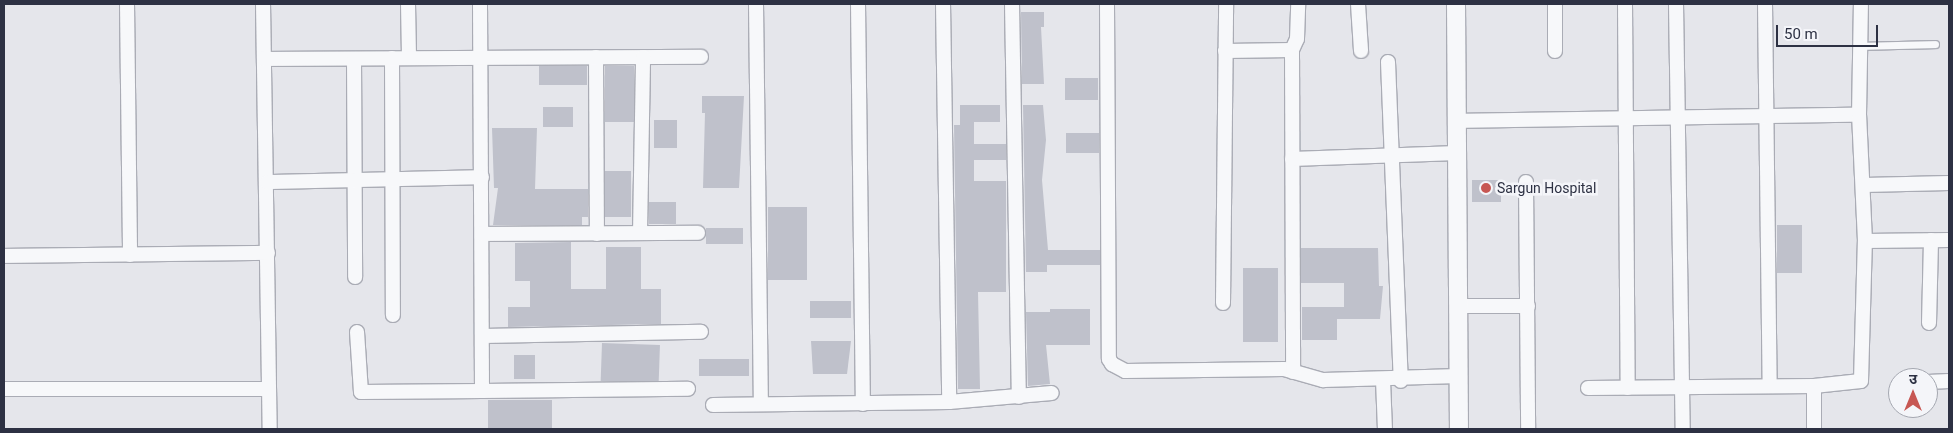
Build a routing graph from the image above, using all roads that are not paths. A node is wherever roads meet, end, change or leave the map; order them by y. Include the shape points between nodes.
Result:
1 (128, 4) edge
2 (263, 4) edge
3 (408, 4) edge
4 (480, 4) edge
5 (756, 4) edge
6 (858, 4) edge
7 (944, 4) edge
8 (1012, 4) edge
9 (1107, 4) edge
10 (1226, 4) edge
11 (1298, 4) edge
12 (1358, 4) edge
13 (1456, 4) edge
14 (1555, 4) edge
15 (1625, 4) edge
16 (1676, 4) edge
17 (1766, 4) edge
18 (1861, 4) edge
19 (1935, 44) dead end
20 (1860, 46) junction
21 (1292, 50) junction
22 (1225, 52) junction
23 (1361, 52) dead end
24 (1555, 52) dead end
25 (481, 57) junction
26 (596, 57) junction
27 (643, 57) junction
28 (701, 57) dead end
29 (392, 58) junction
30 (409, 58) junction
31 (354, 59) junction
32 (264, 60) junction
33 (1388, 62) dead end
34 (1859, 115) junction
35 (1768, 116) junction
36 (1627, 118) junction
37 (1678, 118) junction
38 (1457, 121) junction
39 (1457, 153) junction
40 (1392, 155) junction
41 (1292, 159) junction
42 (482, 177) junction
43 (392, 179) junction
44 (355, 180) junction
45 (267, 182) junction
46 (1526, 182) dead end
47 (1949, 183) edge
48 (1864, 184) junction
49 (640, 233) junction
50 (698, 233) dead end
51 (482, 234) junction
52 (598, 234) junction
53 (1931, 240) junction
54 (1949, 240) edge
55 (1865, 241) junction
56 (268, 253) junction
57 (130, 254) junction
58 (4, 256) edge
59 (355, 277) dead end
60 (1223, 303) dead end
61 (1458, 306) junction
62 (1528, 306) junction
63 (393, 315) dead end
64 (1929, 323) dead end
65 (357, 332) dead end
66 (701, 332) dead end
67 (483, 336) junction
68 (1293, 372) junction
69 (1459, 376) junction
70 (1383, 380) junction
71 (1401, 380) junction
72 (1770, 386) junction
73 (1814, 386) junction
74 (1683, 387) junction
75 (4, 388) edge
76 (1588, 388) dead end
77 (1628, 388) junction
78 (269, 389) junction
79 (688, 389) dead end
80 (482, 391) junction
81 (1052, 393) dead end
82 (1019, 397) junction
83 (949, 402) junction
84 (760, 404) junction
85 (863, 404) junction
86 (713, 405) dead end
87 (270, 429) edge
88 (1385, 429) edge
89 (1459, 429) edge
90 (1528, 429) edge
91 (1683, 429) edge
92 (1814, 429) edge

1 - 57 street
2 - 32 street
3 - 30 street
4 - 25 street
5 - 84 street
6 - 85 street
7 - 83 street
8 - 82 street
9 - 68 street via 1109,359 1125,371
10 - 22 street
11 - 21 street via 1297,39
12 - 23 street
13 - 38 street
14 - 24 street
15 - 36 street
16 - 37 street
17 - 35 street
18 - 20 street
19 - 20 lane
20 - 34 street
21 - 22 street
21 - 41 street
22 - 60 street
25 - 26 street
25 - 30 street
25 - 42 street
26 - 27 street
26 - 52 street
27 - 28 street
27 - 49 street
29 - 30 street
29 - 31 street
29 - 43 street
31 - 32 street
31 - 44 street
32 - 45 street
33 - 40 street
34 - 35 street
34 - 48 street
35 - 37 street
35 - 72 street
36 - 37 street
36 - 38 street
36 - 77 street
37 - 74 street
38 - 39 street
39 - 40 street
39 - 61 street
40 - 41 street
40 - 71 street
41 - 68 street
42 - 43 street
42 - 51 street
43 - 44 street
43 - 63 street
44 - 45 street
44 - 59 street
45 - 56 street
46 - 62 street
47 - 48 street
48 - 55 street
49 - 50 street
49 - 52 street
51 - 52 street
51 - 67 street
53 - 54 street
53 - 55 street
53 - 64 street
55 - 73 street via 1863,377 1852,384
56 - 57 street
56 - 78 street
57 - 58 street
61 - 62 street
61 - 69 street
62 - 90 street
65 - 80 street via 361,392
66 - 67 street
67 - 80 street
68 - 70 street via 1323,380
69 - 71 street
69 - 89 street
70 - 71 street
70 - 88 street
72 - 73 street
72 - 74 street
73 - 92 street
74 - 77 street
74 - 91 street
75 - 78 street
76 - 77 street
78 - 87 street
79 - 80 street
81 - 82 street
82 - 83 street
83 - 85 street
84 - 85 street
84 - 86 street

